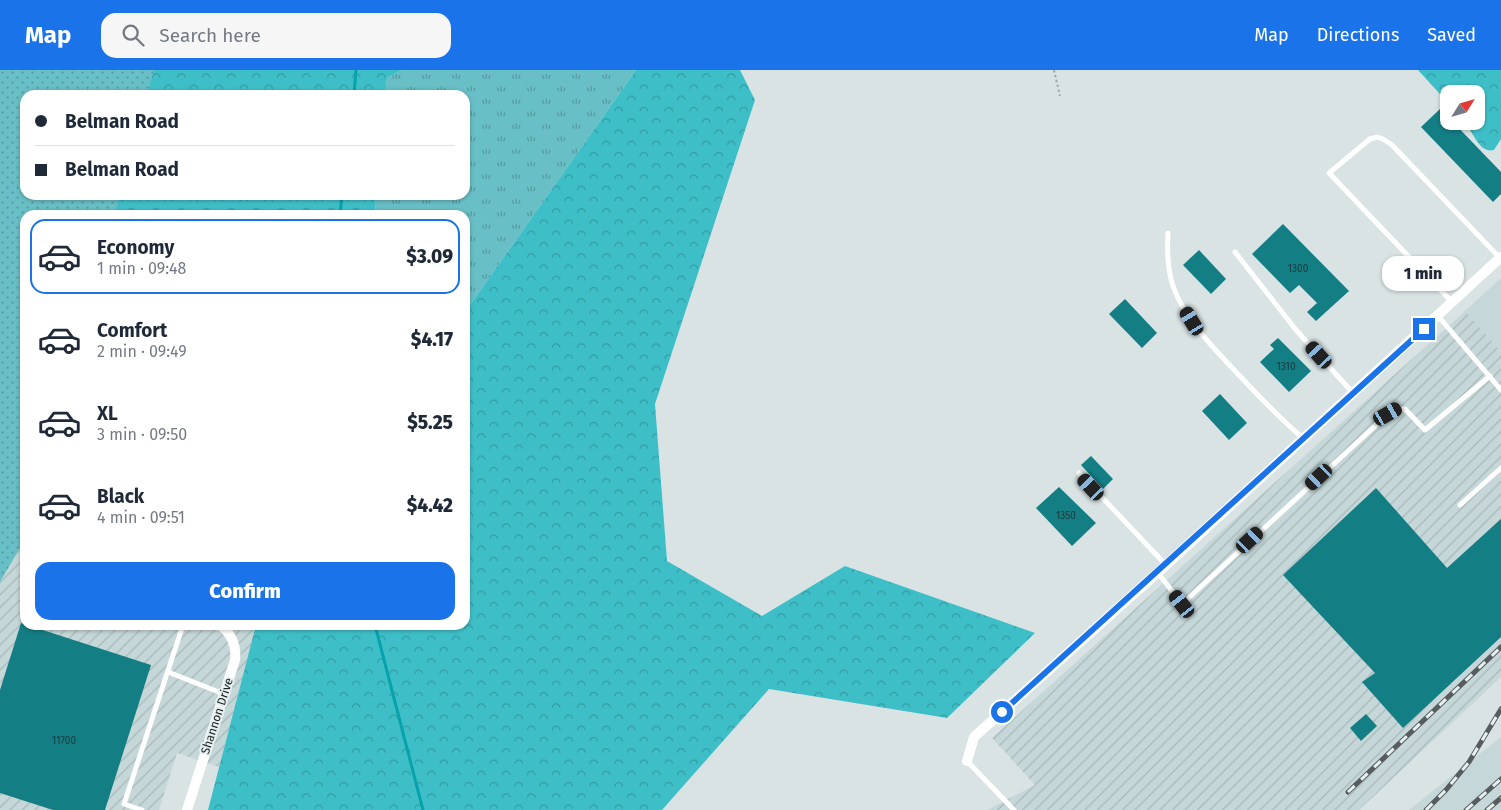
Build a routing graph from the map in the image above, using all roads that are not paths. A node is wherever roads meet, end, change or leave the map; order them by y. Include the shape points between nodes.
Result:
1 (1168, 233) dead end
2 (1235, 252) dead end
3 (1500, 257) edge
4 (1453, 302) junction
5 (1438, 316) junction
6 (1490, 376) junction
7 (1501, 390) edge
8 (1354, 393) junction
9 (1304, 439) junction
10 (1501, 468) edge
11 (1079, 474) dead end
12 (1460, 505) dead end
13 (1162, 569) junction
14 (181, 630) edge
15 (225, 630) edge
16 (168, 672) junction
17 (224, 694) junction
18 (967, 761) joint
19 (142, 810) edge
20 (187, 810) edge
21 (1014, 810) edge

1 - 9 lane via 1173,285 1192,321 1206,340
2 - 8 lane via 1296,330
3 - 4 street
3 - 4 lane via 1402,154 1383,139 1370,139 1329,173
4 - 5 street
5 - 6 lane
5 - 8 street
6 - 7 lane
6 - 13 lane via 1425,430 1405,409 1396,409 1388,414 1182,604
8 - 9 street
9 - 13 street
10 - 12 lane
11 - 13 lane
13 - 18 street via 974,737
14 - 16 lane
15 - 17 street, Shannon Drive via 236,654
16 - 17 lane
16 - 19 lane via 124,804
17 - 20 street, Shannon Drive
18 - 21 lane

